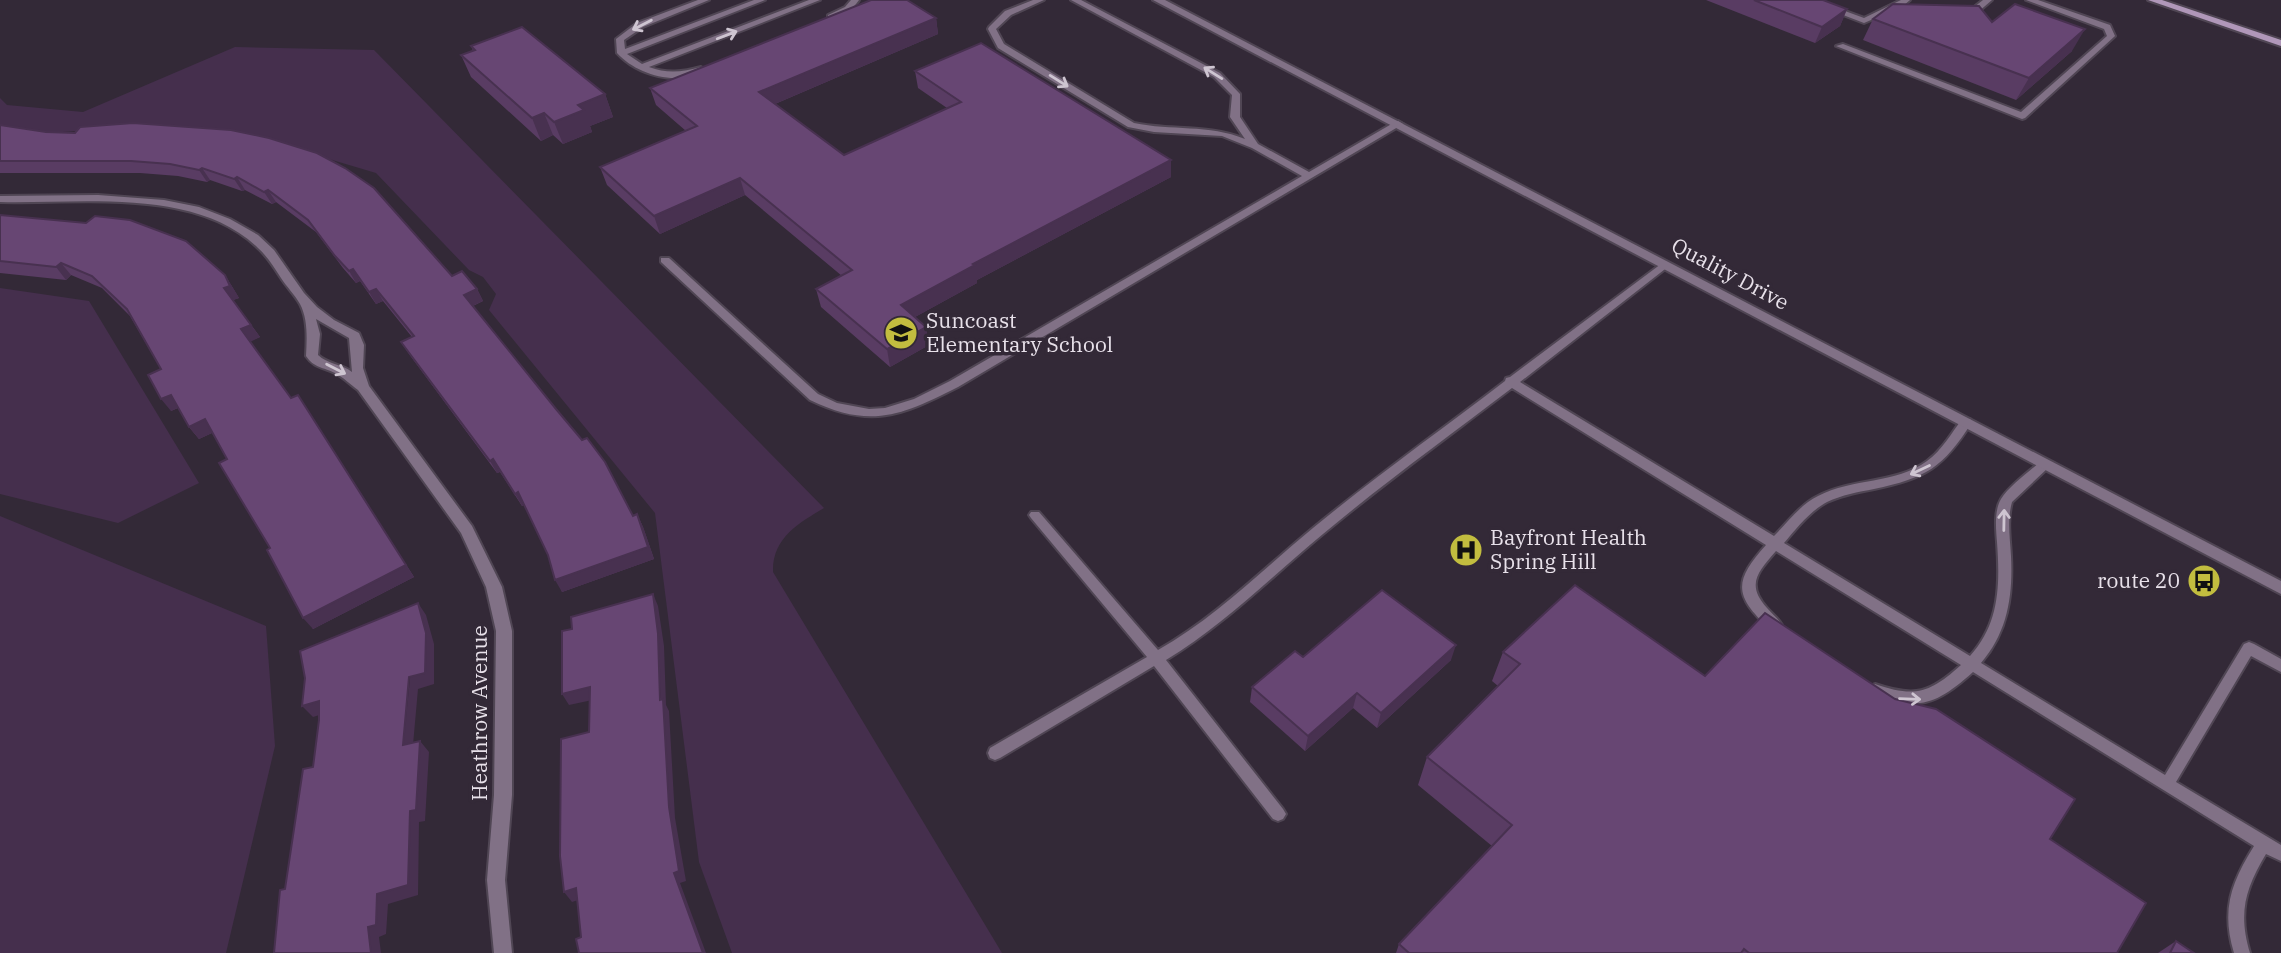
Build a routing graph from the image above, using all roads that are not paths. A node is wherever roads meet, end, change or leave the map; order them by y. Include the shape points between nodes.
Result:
1 (705, 0) edge
2 (761, 0) edge
3 (816, 0) edge
4 (855, 0) edge
5 (1040, 0) edge
6 (1075, 0) edge
7 (1158, 0) edge
8 (1808, 0) edge
9 (1882, 0) edge
10 (1906, 0) edge
11 (1988, 0) edge
12 (2030, 0) edge
13 (2153, 0) edge
14 (841, 1) edge
15 (1897, 6) junction
16 (1918, 13) edge
17 (836, 15) junction
18 (824, 20) edge
19 (1962, 21) edge
20 (2281, 43) edge
21 (1840, 46) dead end
22 (621, 52) junction
23 (714, 65) edge
24 (640, 68) junction
25 (1398, 124) junction
26 (1255, 146) junction
27 (1309, 176) junction
28 (0, 199) edge
29 (665, 260) dead end
30 (1665, 264) junction
31 (306, 304) junction
32 (1510, 381) junction
33 (363, 387) junction
34 (1966, 422) junction
35 (2045, 464) junction
36 (1035, 515) dead end
37 (1777, 543) junction
38 (2281, 588) edge
39 (1784, 631) edge
40 (1157, 658) junction
41 (1972, 666) junction
42 (2281, 666) edge
43 (1864, 684) edge
44 (995, 753) dead end
45 (2167, 784) junction
46 (1278, 814) dead end
47 (2264, 843) junction
48 (2281, 854) edge
49 (503, 953) edge
50 (2242, 953) edge

1 -> 22 lane via 640,25 620,38
2 - 22 lane
24 -> 3 lane
4 - 17 lane
5 -> 26 lane via 1008,13 992,29 1001,46 1131,125 1153,131 1225,134
26 -> 6 lane via 1235,117 1236,94 1217,75
7 - 25 street, Quality Drive
8 - 15 lane via 1864,22
9 - 15 lane
10 - 15 lane
11 - 19 lane
12 - 21 lane via 2107,27 2111,36 2022,116
13 - 20 main road
14 - 17 lane
15 - 16 lane
17 - 18 lane
22 - 24 lane
23 - 24 lane via 690,75
25 - 27 lane
25 - 30 street, Quality Drive
26 - 27 lane
27 - 29 lane via 954,384 918,404 889,412 837,410 814,397
28 - 31 street, Heathrow Avenue via 124,199 199,212 253,237 274,256
30 - 32 lane
30 - 34 street, Quality Drive
31 - 33 street, Heathrow Avenue via 328,324 355,336
31 -> 33 street, Heathrow Avenue via 314,334 312,356
32 - 37 lane
32 - 40 lane via 1312,535 1240,600
33 - 49 street, Heathrow Avenue via 467,530 494,587 504,631 496,880
34 - 35 street, Quality Drive
34 -> 37 lane via 1939,460 1922,471 1819,500
35 - 38 street, Quality Drive
41 -> 35 lane via 1991,642 2003,612 2007,581 2004,507
36 - 40 lane
37 - 39 lane via 1750,574 1748,589 1769,619
37 - 41 lane
40 - 44 lane
40 - 46 lane
43 -> 41 lane via 1897,698 1921,700
41 - 45 lane
42 - 45 lane via 2249,648
45 - 47 lane
47 - 48 lane
47 - 50 lane via 2235,905 2235,934

